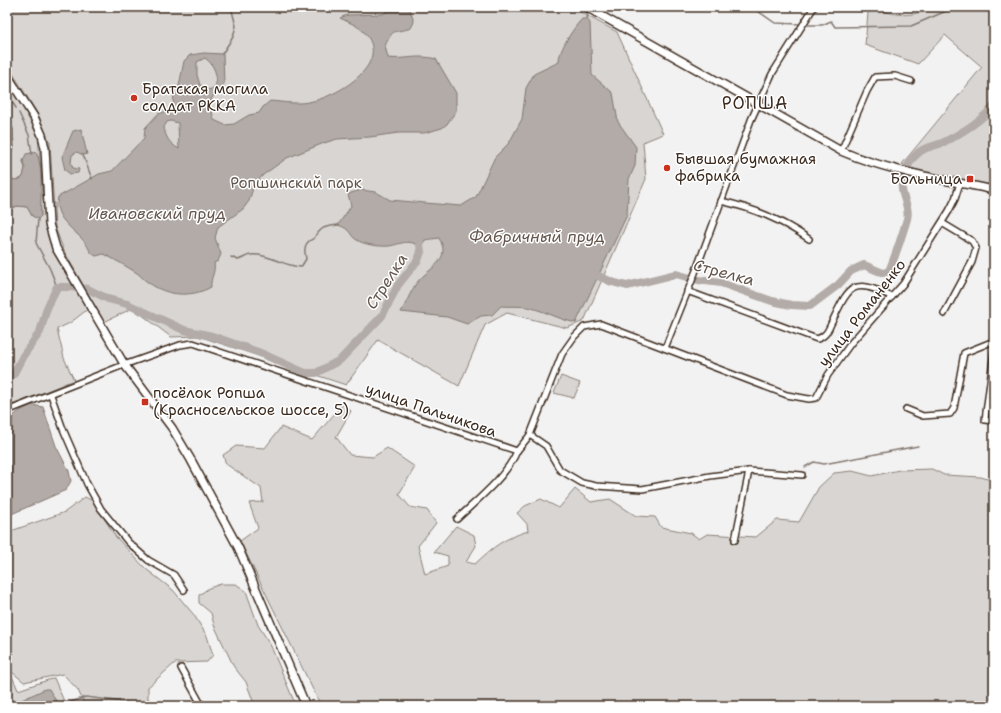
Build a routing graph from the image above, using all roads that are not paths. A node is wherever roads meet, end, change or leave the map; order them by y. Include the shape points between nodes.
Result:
1 (586, 7) edge
2 (603, 7) edge
3 (814, 7) edge
4 (599, 15) junction
5 (7, 75) edge
6 (910, 81) dead end
7 (759, 105) junction
8 (841, 151) junction
9 (960, 183) junction
10 (994, 190) edge
11 (721, 201) junction
12 (942, 223) junction
13 (809, 239) dead end
14 (688, 288) junction
15 (892, 297) junction
16 (944, 314) dead end
17 (994, 341) edge
18 (664, 348) junction
19 (994, 351) edge
20 (124, 364) junction
21 (51, 395) junction
22 (906, 409) dead end
23 (7, 411) edge
24 (994, 422) edge
25 (530, 435) junction
26 (518, 450) junction
27 (749, 471) junction
28 (802, 475) dead end
29 (457, 520) dead end
30 (735, 540) dead end
31 (184, 590) dead end
32 (181, 668) dead end
33 (202, 706) edge
34 (306, 706) edge

1 - 4 main road
2 - 4 street
3 - 7 street via 772,74
4 - 7 main road
5 - 20 main road via 34,117 42,135 46,154 49,224 56,248
6 - 8 street via 895,76 875,77 866,91
7 - 8 main road
7 - 11 street
8 - 9 main road via 890,168
9 - 10 main road
9 - 12 street, улица Романенко via 955,199
11 - 13 street via 746,207 786,224
11 - 14 street
12 - 15 street, улица Романенко
12 - 16 street via 972,241 976,248 972,262
14 - 15 street via 818,340 828,331 843,299 853,288 866,285
14 - 18 street
15 - 18 street, улица Романенко via 851,343 828,374 816,398 787,395
17 - 22 street via 964,353 954,408 950,414 923,416
18 - 25 street, улица Романенко via 606,325 584,327 562,354
19 - 24 street via 985,420
20 - 21 street, улица Пальчикова
20 - 26 street, улица Пальчикова via 193,343
20 - 34 main road via 172,428 238,547
21 - 23 street, улица Пальчикова
21 - 31 street via 87,484 101,509 128,542 148,560 174,575
25 - 26 street
25 - 27 street via 546,446 555,464 565,474 582,483 596,486 642,489
26 - 29 street via 491,486
27 - 28 street
27 - 30 street
32 - 33 street

